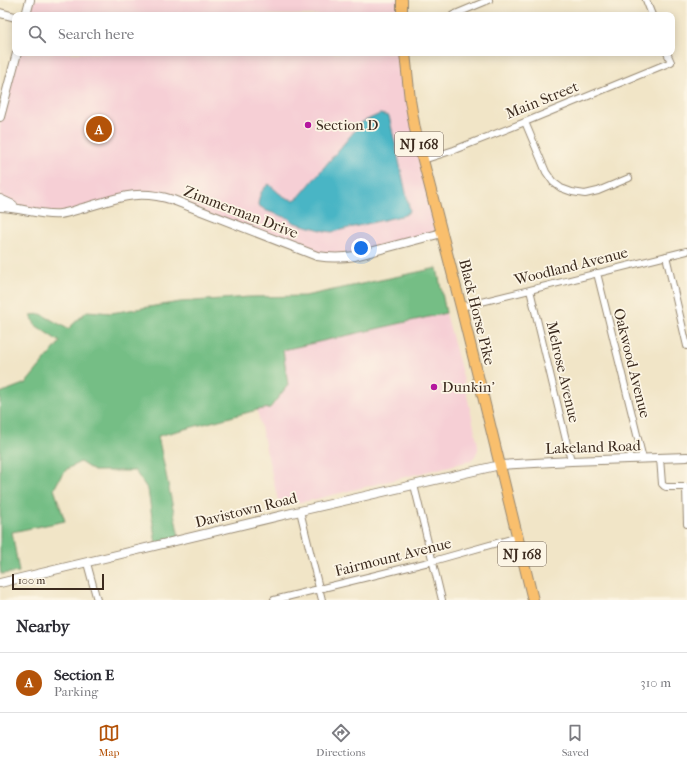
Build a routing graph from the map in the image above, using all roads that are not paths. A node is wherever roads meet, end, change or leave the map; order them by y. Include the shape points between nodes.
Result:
1 (30, 0) edge
2 (402, 0) edge
3 (489, 0) edge
4 (646, 0) edge
5 (27, 12) edge
6 (402, 12) edge
7 (460, 12) edge
8 (651, 12) edge
9 (0, 13) edge
10 (12, 16) edge
11 (15, 56) edge
12 (405, 56) edge
13 (668, 56) edge
14 (0, 116) edge
15 (525, 122) junction
16 (423, 160) junction
17 (629, 178) dead end
18 (0, 199) edge
19 (0, 207) edge
20 (29, 211) junction
21 (442, 233) junction
22 (687, 251) edge
23 (666, 256) junction
24 (597, 273) junction
25 (530, 290) junction
26 (461, 307) junction
27 (687, 346) edge
28 (687, 457) edge
29 (660, 458) junction
30 (643, 459) junction
31 (571, 461) junction
32 (500, 465) junction
33 (414, 485) junction
34 (686, 487) edge
35 (300, 511) junction
36 (687, 524) edge
37 (518, 537) junction
38 (433, 561) junction
39 (87, 563) junction
40 (0, 583) edge
41 (319, 589) junction
42 (97, 600) edge
43 (274, 600) edge
44 (322, 600) edge
45 (442, 600) edge
46 (533, 600) edge

1 - 5 street
2 - 6 main road
3 - 7 street
4 - 8 street
9 - 10 street
11 - 14 street
12 - 16 main road, Black Horse Pike / NJ 168 via 410,100
13 - 15 street, Main Street via 671,62
15 - 16 street, Main Street
15 - 17 street via 546,172 561,188 579,193 592,193
16 - 21 main road, Black Horse Pike / NJ 168
18 - 20 street, Zimmerman Drive
19 - 20 street, Zimmerman Drive
20 - 21 street, Zimmerman Drive via 62,214 130,195 162,197 305,252 334,258 355,256
21 - 26 main road, Black Horse Pike / NJ 168
22 - 23 street, Woodland Avenue
23 - 24 street, Woodland Avenue
23 - 27 street
24 - 25 street, Woodland Avenue
24 - 30 street, Oakwood Avenue
25 - 26 street, Woodland Avenue
25 - 31 street, Melrose Avenue
26 - 32 main road, Black Horse Pike / NJ 168
28 - 29 street, Lakeland Road
29 - 30 street, Lakeland Road
29 - 34 street via 662,484
30 - 31 street, Lakeland Road
31 - 32 street, Lakeland Road
32 - 33 street, Davistown Road
32 - 37 main road, Black Horse Pike / NJ 168
33 - 35 street, Davistown Road
33 - 38 street
34 - 36 street
35 - 39 street, Davistown Road
35 - 41 street
37 - 38 street, Fairmount Avenue
37 - 46 main road, Black Horse Pike / NJ 168
38 - 41 street, Fairmount Avenue
38 - 45 street
39 - 40 street, Davistown Road
39 - 42 street
41 - 43 street, Fairmount Avenue
41 - 44 street

